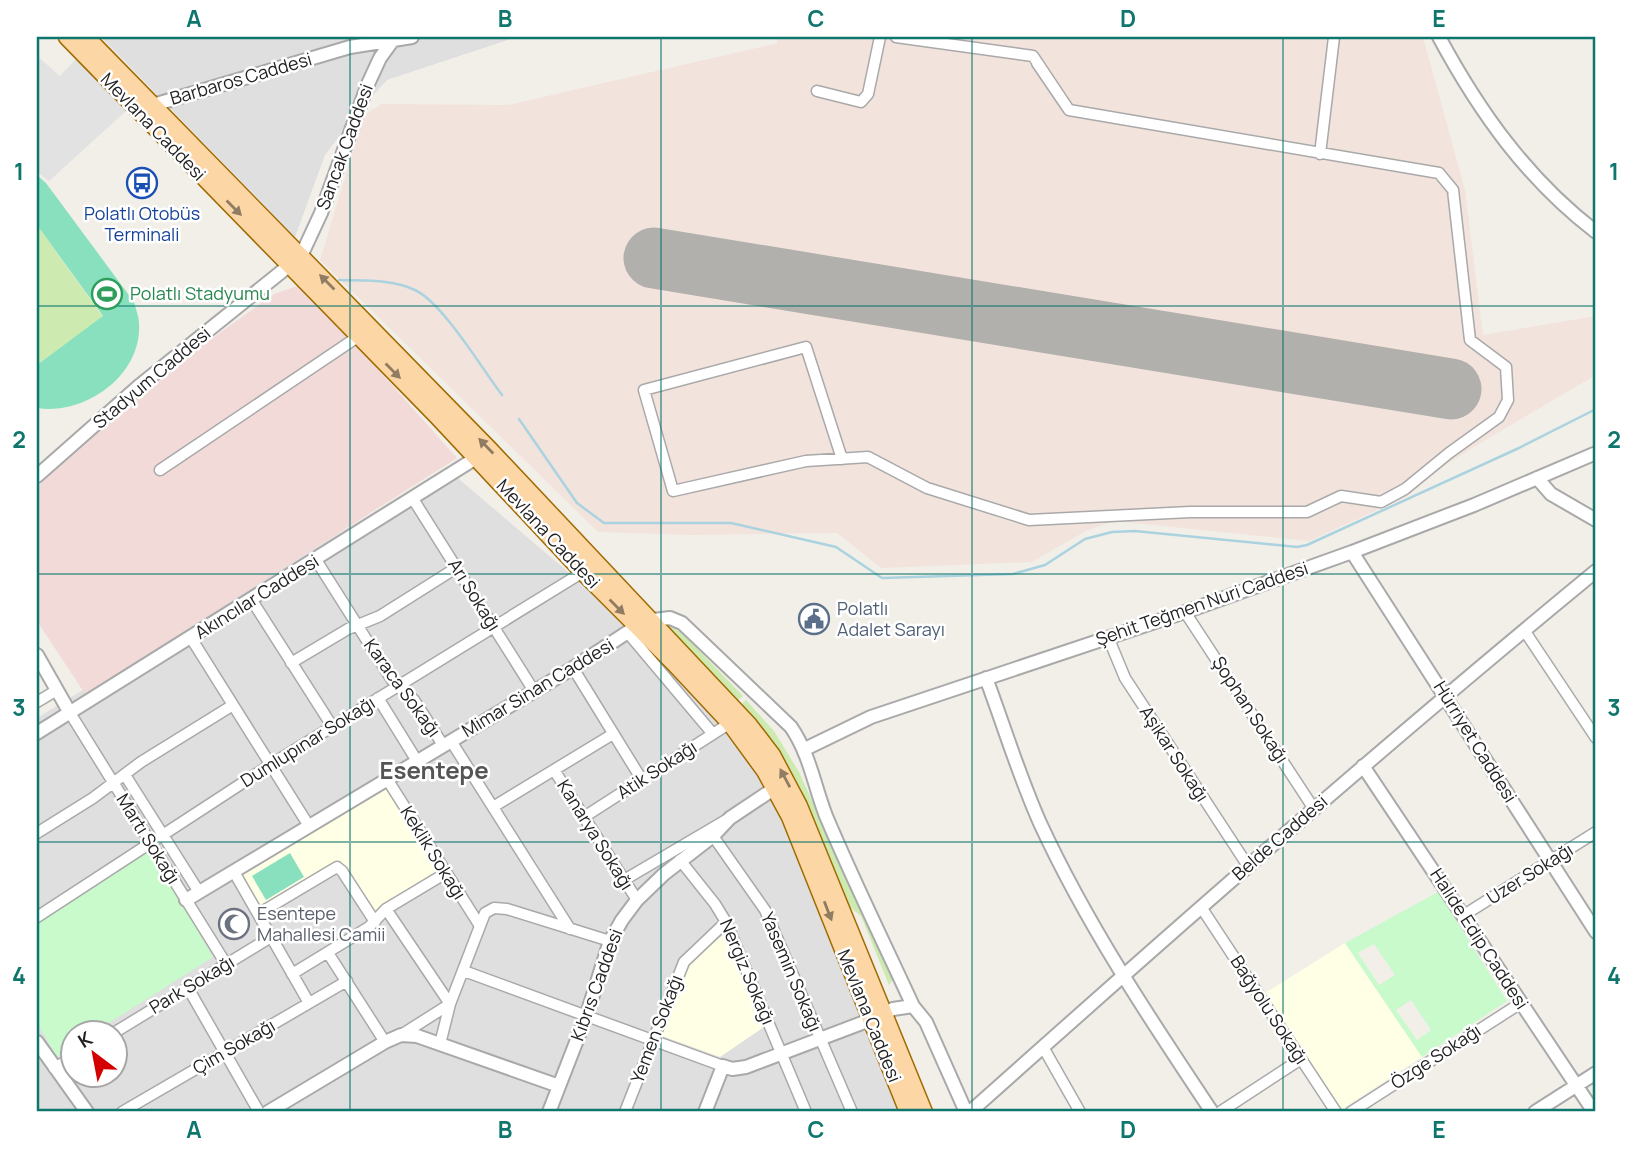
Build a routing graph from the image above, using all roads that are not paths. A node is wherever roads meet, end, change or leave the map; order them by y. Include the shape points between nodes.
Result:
1 (66, 37) edge
2 (86, 37) edge
3 (412, 37) edge
4 (880, 37) edge
5 (896, 37) edge
6 (1334, 37) edge
7 (1439, 37) edge
8 (365, 40) edge
9 (393, 40) junction
10 (1037, 63) dead end
11 (817, 92) dead end
12 (153, 105) junction
13 (1069, 110) junction
14 (1320, 154) junction
15 (1596, 233) edge
16 (296, 261) junction
17 (359, 336) junction
18 (1596, 453) edge
19 (476, 458) junction
20 (842, 458) junction
21 (160, 470) dead end
22 (37, 476) edge
23 (1537, 478) junction
24 (414, 499) junction
25 (1596, 520) edge
26 (1352, 552) junction
27 (316, 560) junction
28 (456, 568) junction
29 (1596, 570) edge
30 (583, 572) junction
31 (251, 599) junction
32 (1185, 612) junction
33 (653, 621) junction
34 (357, 626) junction
35 (494, 626) junction
36 (633, 630) junction
37 (1524, 630) junction
38 (1108, 637) junction
39 (191, 638) junction
40 (37, 655) edge
41 (291, 663) junction
42 (573, 668) junction
43 (986, 678) junction
44 (397, 685) junction
45 (57, 690) junction
46 (534, 691) junction
47 (1445, 695) junction
48 (378, 698) junction
49 (37, 702) edge
50 (233, 705) junction
51 (70, 713) junction
52 (730, 723) junction
53 (332, 726) junction
54 (37, 733) edge
55 (613, 734) junction
56 (713, 734) junction
57 (1596, 738) edge
58 (447, 743) junction
59 (805, 749) junction
60 (417, 761) junction
61 (270, 765) junction
62 (1363, 766) junction
63 (554, 770) junction
64 (125, 775) junction
65 (387, 779) junction
66 (642, 780) junction
67 (114, 784) junction
68 (775, 788) junction
69 (493, 807) junction
70 (1314, 808) junction
71 (584, 817) junction
72 (730, 818) junction
73 (309, 826) junction
74 (1596, 832) edge
75 (37, 833) edge
76 (162, 835) junction
77 (713, 836) junction
78 (151, 842) junction
79 (680, 860) junction
80 (1550, 861) junction
81 (1248, 866) junction
82 (234, 872) junction
83 (446, 873) junction
84 (624, 880) junction
85 (199, 892) junction
86 (186, 900) junction
87 (637, 901) junction
88 (1201, 907) junction
89 (386, 909) junction
90 (258, 914) junction
91 (1464, 915) junction
92 (37, 917) edge
93 (375, 922) junction
94 (726, 922) junction
95 (480, 926) junction
96 (570, 929) junction
97 (1596, 932) edge
98 (271, 937) junction
99 (610, 942) junction
100 (328, 953) junction
101 (226, 964) junction
102 (464, 971) junction
103 (292, 974) junction
104 (1121, 975) junction
105 (346, 981) junction
106 (188, 988) junction
107 (309, 1003) junction
108 (1521, 1003) junction
109 (450, 1004) junction
110 (913, 1006) junction
111 (586, 1014) junction
112 (877, 1017) junction
113 (130, 1023) edge
114 (401, 1035) junction
115 (653, 1039) junction
116 (820, 1040) junction
117 (37, 1042) edge
118 (385, 1042) junction
119 (440, 1044) junction
120 (1043, 1047) junction
121 (225, 1052) junction
122 (782, 1054) junction
123 (1301, 1059) junction
124 (60, 1062) edge
125 (52, 1065) junction
126 (723, 1066) junction
127 (37, 1068) edge
128 (1596, 1073) edge
129 (1577, 1085) junction
130 (559, 1086) junction
131 (88, 1112) edge
132 (122, 1112) edge
133 (259, 1112) edge
134 (268, 1112) edge
135 (550, 1112) edge
136 (625, 1112) edge
137 (705, 1112) edge
138 (806, 1112) edge
139 (852, 1112) edge
140 (908, 1112) edge
141 (924, 1112) edge
142 (968, 1112) edge
143 (1080, 1112) edge
144 (1212, 1112) edge
145 (1220, 1112) edge
146 (1336, 1112) edge
147 (1351, 1112) edge
148 (1535, 1112) edge
149 (1594, 1112) edge

1 -> 16 main road, Mevlana Caddesi
2 - 12 main road, Mevlana Caddesi
3 - 9 street, Barbaros Caddesi
4 - 11 street via 868,94 861,102
5 - 13 street via 1033,56
6 - 14 street
7 - 15 street via 1474,99 1523,165
8 - 9 street, Barbaros Caddesi
8 - 12 street, Barbaros Caddesi
9 - 16 street, Sancak Caddesi via 368,84 321,212
10 - 13 street
12 - 16 main road, Mevlana Caddesi
13 - 14 street
14 - 20 street via 1439,173 1453,190 1471,340 1506,367 1508,400 1499,417 1405,489 1381,502 1340,496 1307,512 1029,520 927,488 868,457
16 - 17 main road, Mevlana Caddesi
16 - 22 street, Stadyum Caddesi via 139,386
33 -> 16 main road, Mevlana Caddesi
17 -> 19 main road, Mevlana Caddesi
17 - 21 street
18 - 23 street, Şehit Teğmen Nuri Caddesi
19 - 24 street, Akıncılar Caddesi
19 - 30 main road, Mevlana Caddesi
20 - 20 street via 806,461 673,491 643,390 806,347
23 - 25 street via 1551,494
23 - 26 street, Şehit Teğmen Nuri Caddesi
24 - 27 street, Akıncılar Caddesi
24 - 28 street, Arı Sokağı
26 - 32 street, Şehit Teğmen Nuri Caddesi
26 - 47 street, Hürriyet Caddesi
27 - 31 street, Akıncılar Caddesi
27 - 34 street, Karaca Sokağı
28 - 34 street
28 - 35 street, Arı Sokağı
29 - 37 street, Belde Caddesi
30 - 35 street, Dumlupınar Sokağı
30 -> 36 main road, Mevlana Caddesi
31 - 39 street, Akıncılar Caddesi
31 - 41 street
32 - 38 street, Şehit Teğmen Nuri Caddesi
32 - 70 street, Şophan Sokağı
33 - 59 street via 670,618 682,623 791,727
112 -> 33 main road, Mevlana Caddesi via 811,832 781,770 744,719
34 - 41 street
34 - 44 street, Karaca Sokağı
35 - 44 street, Dumlupınar Sokağı
35 - 46 street, Arı Sokağı
36 - 42 street, Mimar Sinan Caddesi
36 - 52 main road, Mevlana Caddesi
36 - 56 street
37 - 47 street, Belde Caddesi
37 - 57 street
38 - 43 street, Şehit Teğmen Nuri Caddesi
38 - 81 street, Aşikar Sokağı via 1119,667 1146,712
39 - 50 street
39 - 51 street, Akıncılar Caddesi
40 - 45 street
41 - 53 street
42 - 46 street, Mimar Sinan Caddesi
42 - 55 street
43 - 59 street, Şehit Teğmen Nuri Caddesi via 871,717
43 - 104 street via 1042,826
44 - 48 street, Dumlupınar Sokağı
44 - 58 street, Karaca Sokağı
45 - 49 street
45 - 51 street
46 - 58 street, Mimar Sinan Caddesi
47 - 62 street, Belde Caddesi
47 - 80 street, Hürriyet Caddesi
48 - 53 street, Dumlupınar Sokağı
48 - 60 street
50 - 61 street
50 - 64 street
51 - 54 street, Akıncılar Caddesi
51 - 67 street, Martı Sokağı
52 - 56 street, Atik Sokağı
52 - 68 main road, Mevlana Caddesi
53 - 61 street, Dumlupınar Sokağı
55 - 63 street
55 - 66 street
56 - 66 street, Atik Sokağı
58 - 60 street, Mimar Sinan Caddesi
58 - 69 street, Karaca Sokağı
59 - 110 street via 826,815
60 - 65 street, Mimar Sinan Caddesi
61 - 73 street
61 - 76 street, Dumlupınar Sokağı
62 - 70 street, Belde Caddesi
62 - 91 street, Halide Edip Caddesi
63 - 69 street
63 - 71 street, Kanarya Sokağı
64 - 67 street
64 - 76 street, Martı Sokağı
65 - 73 street, Mimar Sinan Caddesi
65 - 83 street, Keklik Sokağı
66 - 71 street, Atik Sokağı
67 - 75 street
67 - 78 street, Martı Sokağı
68 - 72 street, Kıbrıs Caddesi
68 -> 112 main road, Mevlana Caddesi
69 - 96 street, Karaca Sokağı
70 - 81 street, Belde Caddesi
71 - 84 street, Kanarya Sokağı
72 - 77 street, Kıbrıs Caddesi
72 - 84 street, Kıbrıs Caddesi
73 - 82 street, Mimar Sinan Caddesi
74 - 80 street, Uzer Sokağı
76 - 78 street, Dumlupınar Sokağı
76 - 85 street, Martı Sokağı
77 - 79 street, Kıbrıs Caddesi
77 - 116 street, Yasemin Sokağı via 765,910
78 - 86 street, Martı Sokağı
78 - 92 street, Dumlupınar Sokağı
79 - 87 street, Kıbrıs Caddesi
79 - 94 street, Nergiz Sokağı
80 - 91 street, Uzer Sokağı
80 - 97 street, Hürriyet Caddesi
81 - 88 street, Belde Caddesi
82 - 85 street, Mimar Sinan Caddesi
82 - 90 street
83 - 89 street
83 - 95 street, Keklik Sokağı
84 - 87 street, Kanarya Sokağı
85 - 86 street, Mimar Sinan Caddesi
86 - 101 street, Martı Sokağı
87 - 99 street, Kıbrıs Caddesi
88 - 104 street, Belde Caddesi
88 - 123 street, Bağyolu Sokağı
89 - 93 street
89 - 109 street
90 - 93 street via 337,867
90 - 98 street
91 - 108 street, Halide Edip Caddesi
93 - 100 street
94 - 115 street, Yemen Sokağı via 684,962
94 - 122 street, Nergiz Sokağı
95 - 96 street via 485,913 494,908
95 - 102 street
96 - 99 street
98 - 101 street, Park Sokağı
98 - 103 street
99 - 111 street, Kıbrıs Caddesi
100 - 103 street
100 - 105 street
101 - 106 street, Park Sokağı
102 - 109 street
102 - 111 street
103 - 107 street
104 - 120 street, Belde Caddesi
104 - 144 street
105 - 107 street, Çim Sokağı
105 - 118 street
106 - 113 street, Park Sokağı
106 - 121 street
107 - 121 street, Çim Sokağı
108 - 129 street, Halide Edip Caddesi
108 - 147 street, Özge Sokağı
109 - 114 street
109 - 119 street
110 - 112 street via 901,1006
110 - 142 street via 926,1022
111 - 115 street
111 - 130 street, Kıbrıs Caddesi
112 - 116 street
112 - 140 main road, Mevlana Caddesi
112 - 141 main road, Mevlana Caddesi
114 - 118 street
114 - 119 street
115 - 126 street
115 - 136 street, Yemen Sokağı
116 - 122 street
116 - 139 street, Yasemin Sokağı
117 - 125 street
118 - 134 street
119 - 130 street
120 - 142 street, Belde Caddesi
120 - 143 street
121 - 132 street, Çim Sokağı
121 - 133 street
122 - 126 street via 746,1067
122 - 138 street, Nergiz Sokağı
123 - 145 street
123 - 146 street, Bağyolu Sokağı
124 - 125 street
125 - 127 street
125 - 131 street
126 - 137 street
128 - 129 street
129 - 148 street
129 - 149 street, Halide Edip Caddesi
130 - 135 street, Kıbrıs Caddesi

